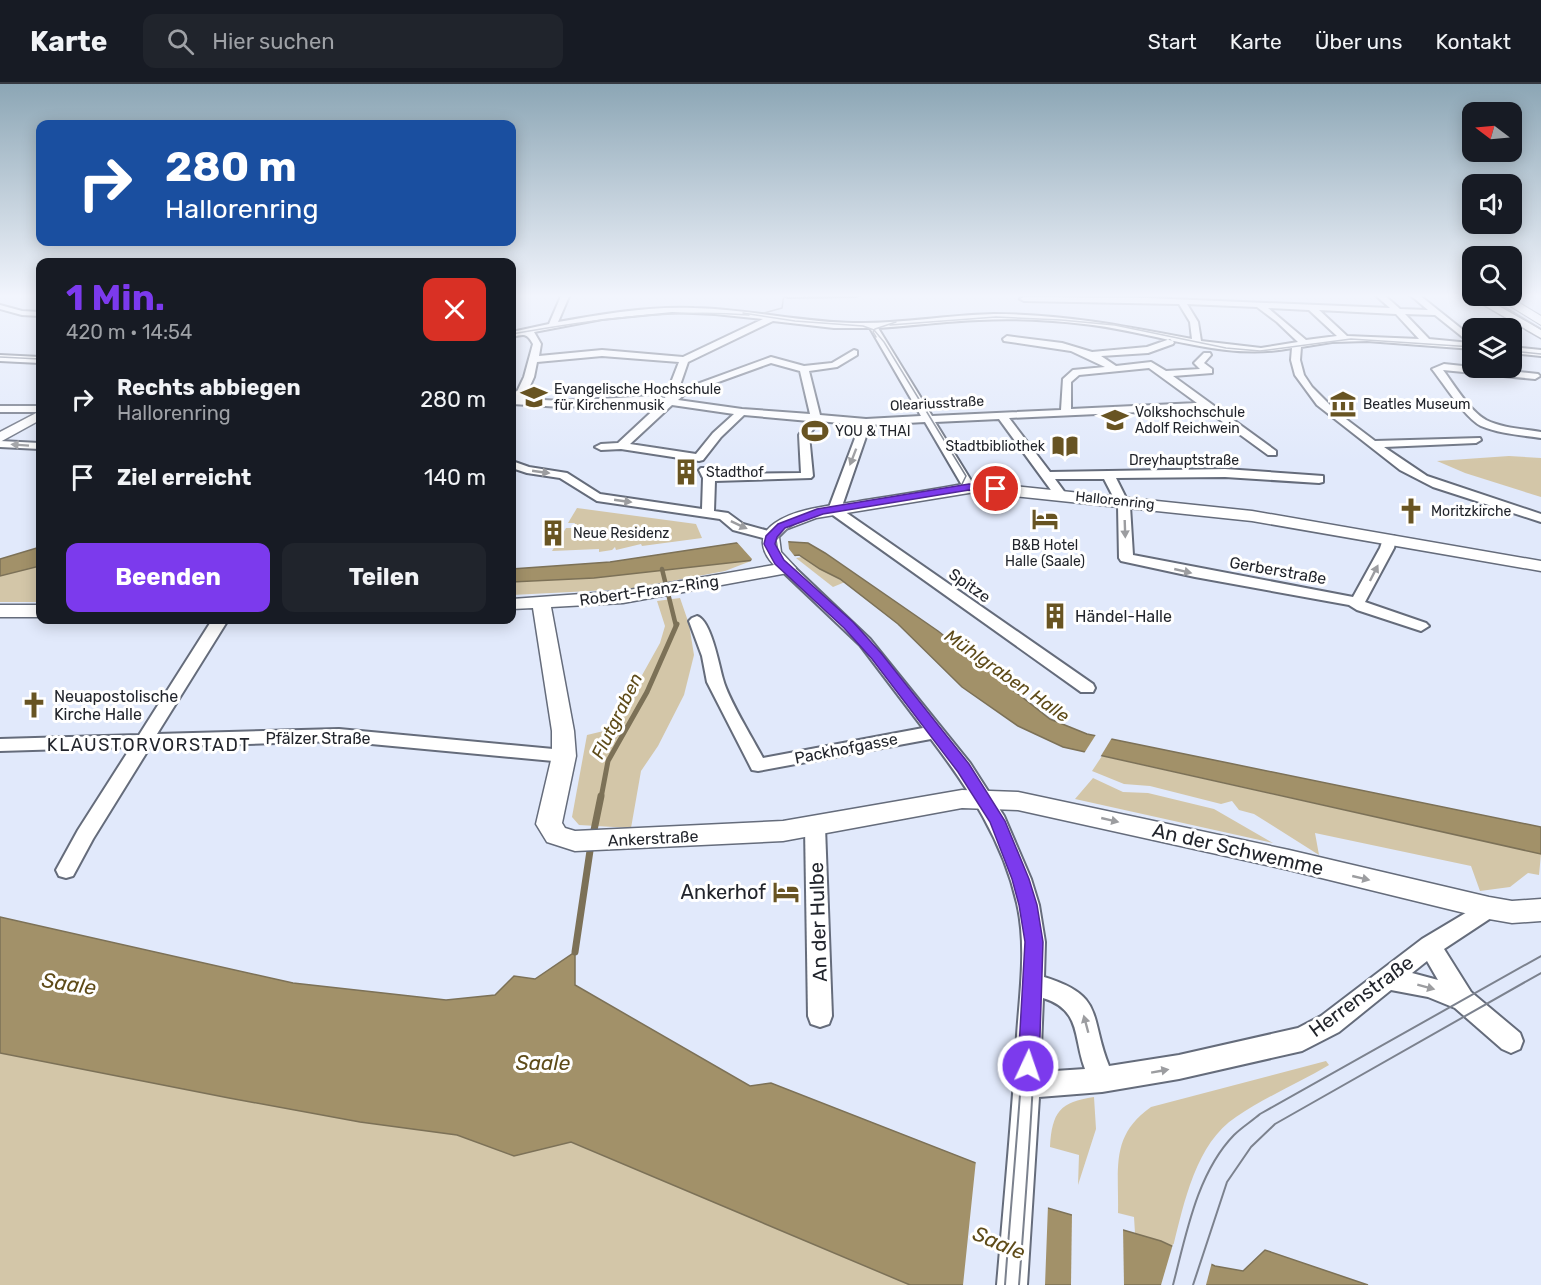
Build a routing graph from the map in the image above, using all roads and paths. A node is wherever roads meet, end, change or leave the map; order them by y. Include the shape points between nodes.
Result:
1 (536, 350) edge
2 (705, 350) edge
3 (887, 350) edge
4 (1082, 350) edge
5 (1132, 350) edge
6 (1179, 350) edge
7 (1250, 350) edge
8 (1267, 350) edge
9 (1297, 350) edge
10 (1522, 351) edge
11 (854, 353) dead end
12 (1541, 353) edge
13 (1094, 354) junction
14 (0, 358) edge
15 (535, 359) junction
16 (36, 360) edge
17 (684, 360) junction
18 (1112, 367) junction
19 (804, 369) junction
20 (1164, 374) junction
21 (1535, 376) dead end
22 (516, 397) edge
23 (516, 401) edge
24 (669, 401) junction
25 (1209, 406) junction
26 (0, 409) edge
27 (36, 409) edge
28 (742, 412) junction
29 (1066, 412) junction
30 (1001, 415) junction
31 (36, 417) edge
32 (816, 418) junction
33 (929, 419) junction
34 (866, 422) junction
35 (1541, 435) edge
36 (0, 438) edge
37 (1476, 440) dead end
38 (0, 444) edge
39 (1373, 444) junction
40 (36, 446) edge
41 (621, 446) junction
42 (601, 447) dead end
43 (1272, 453) dead end
44 (699, 458) junction
45 (516, 466) edge
46 (1108, 475) junction
47 (1048, 476) junction
48 (709, 478) junction
49 (1319, 479) dead end
50 (969, 487) junction
51 (1060, 494) junction
52 (1121, 501) junction
53 (834, 509) junction
54 (708, 514) junction
55 (1541, 518) edge
56 (771, 538) junction
57 (1389, 539) junction
58 (1470, 554) junction
59 (783, 565) junction
60 (1541, 566) edge
61 (1541, 578) edge
62 (1353, 601) junction
63 (541, 603) junction
64 (516, 604) edge
65 (0, 611) edge
66 (36, 611) edge
67 (697, 621) dead end
68 (218, 624) edge
69 (1421, 626) dead end
70 (1087, 688) dead end
71 (935, 732) junction
72 (146, 740) junction
73 (0, 745) edge
74 (564, 756) junction
75 (985, 799) junction
76 (815, 827) junction
77 (66, 870) dead end
78 (1489, 908) junction
79 (1541, 910) edge
80 (1430, 946) junction
81 (1387, 979) junction
82 (1033, 984) junction
83 (1463, 1000) junction
84 (820, 1016) dead end
85 (1510, 1041) dead end
86 (1102, 1080) junction
87 (1027, 1085) junction
88 (1012, 1285) edge

1 - 15 street
2 - 17 street
3 - 33 street
4 - 13 street
5 - 13 street
6 - 20 street via 1208,355 1199,363 1210,371
7 - 8 street
9 - 39 street via 1296,365 1315,397 1332,415
10 - 12 street
11 - 19 street via 834,365
13 - 18 street
14 - 16 street
15 - 17 street via 602,352
15 - 22 street
17 - 24 street
18 - 20 street via 1151,365
18 - 29 street via 1077,372 1066,381
19 - 24 street via 771,360 682,392
19 - 32 street
20 - 25 street
21 - 35 street via 1437,369 1475,417 1493,427
23 - 24 street, Oleariusstraße
24 - 28 street, Oleariusstraße
24 - 41 street
25 - 29 street, Oleariusstraße
25 - 43 street
26 - 27 street
28 - 32 street, Oleariusstraße
28 - 44 street
29 - 30 street, Oleariusstraße
30 - 33 street, Oleariusstraße
30 - 47 street
31 - 36 street
32 - 34 street, Oleariusstraße
32 - 48 street via 804,435 807,476
33 - 34 street, Oleariusstraße
33 - 50 street
34 -> 53 street
37 - 39 street
40 -> 38 street
39 - 55 street via 1423,478
41 - 42 street
41 - 44 street
44 - 48 street
45 -> 54 street via 563,475 597,498
46 - 47 street, Dreyhauptstraße
46 - 49 street, Dreyhauptstraße via 1225,473
46 - 52 street
47 - 51 street
48 - 54 street
50 - 51 street, Hallorenring
50 - 53 street, Hallorenring
51 - 52 street, Hallorenring
52 - 57 street, Hallorenring via 1252,516
52 -> 62 street, Gerberstraße via 1126,558
53 - 56 street, Hallorenring via 781,526
53 - 70 street, Spitze
54 -> 56 street via 724,516 738,527
56 - 59 street via 771,551
57 - 58 street, Hallorenring
62 -> 57 street via 1361,599
58 - 60 street, Hallorenring
58 - 61 street, Hallorenring
59 - 63 street, Robert-Franz-Ring via 656,592
59 - 71 street via 865,642
62 - 69 street, Gerberstraße
63 - 64 street, Robert-Franz-Ring
63 - 74 street, Ankerstraße
65 - 66 street
67 - 71 street, Packhofgasse via 715,682 758,765
68 - 72 street
71 - 75 street
72 - 73 street, Pfälzer Straße
72 - 74 street, Pfälzer Straße via 339,735
72 - 77 street
74 - 76 street, Ankerstraße via 549,824 556,835 575,842
75 - 76 street, Ankerstraße
75 -> 78 street, An der Schwemme via 1053,807
75 - 82 street via 1010,849 1028,905 1034,942
76 - 84 street, An der Hulbe
78 - 79 street via 1512,912
78 - 80 street, Herrenstraße
80 - 81 street, Herrenstraße
80 - 83 street
81 -> 83 street via 1428,987
86 -> 81 street, Herrenstraße via 1302,1039 1330,1023
86 -> 82 street via 1082,1009 1068,995
82 - 87 street
83 - 85 street
86 - 87 street, Herrenstraße
87 - 88 street

